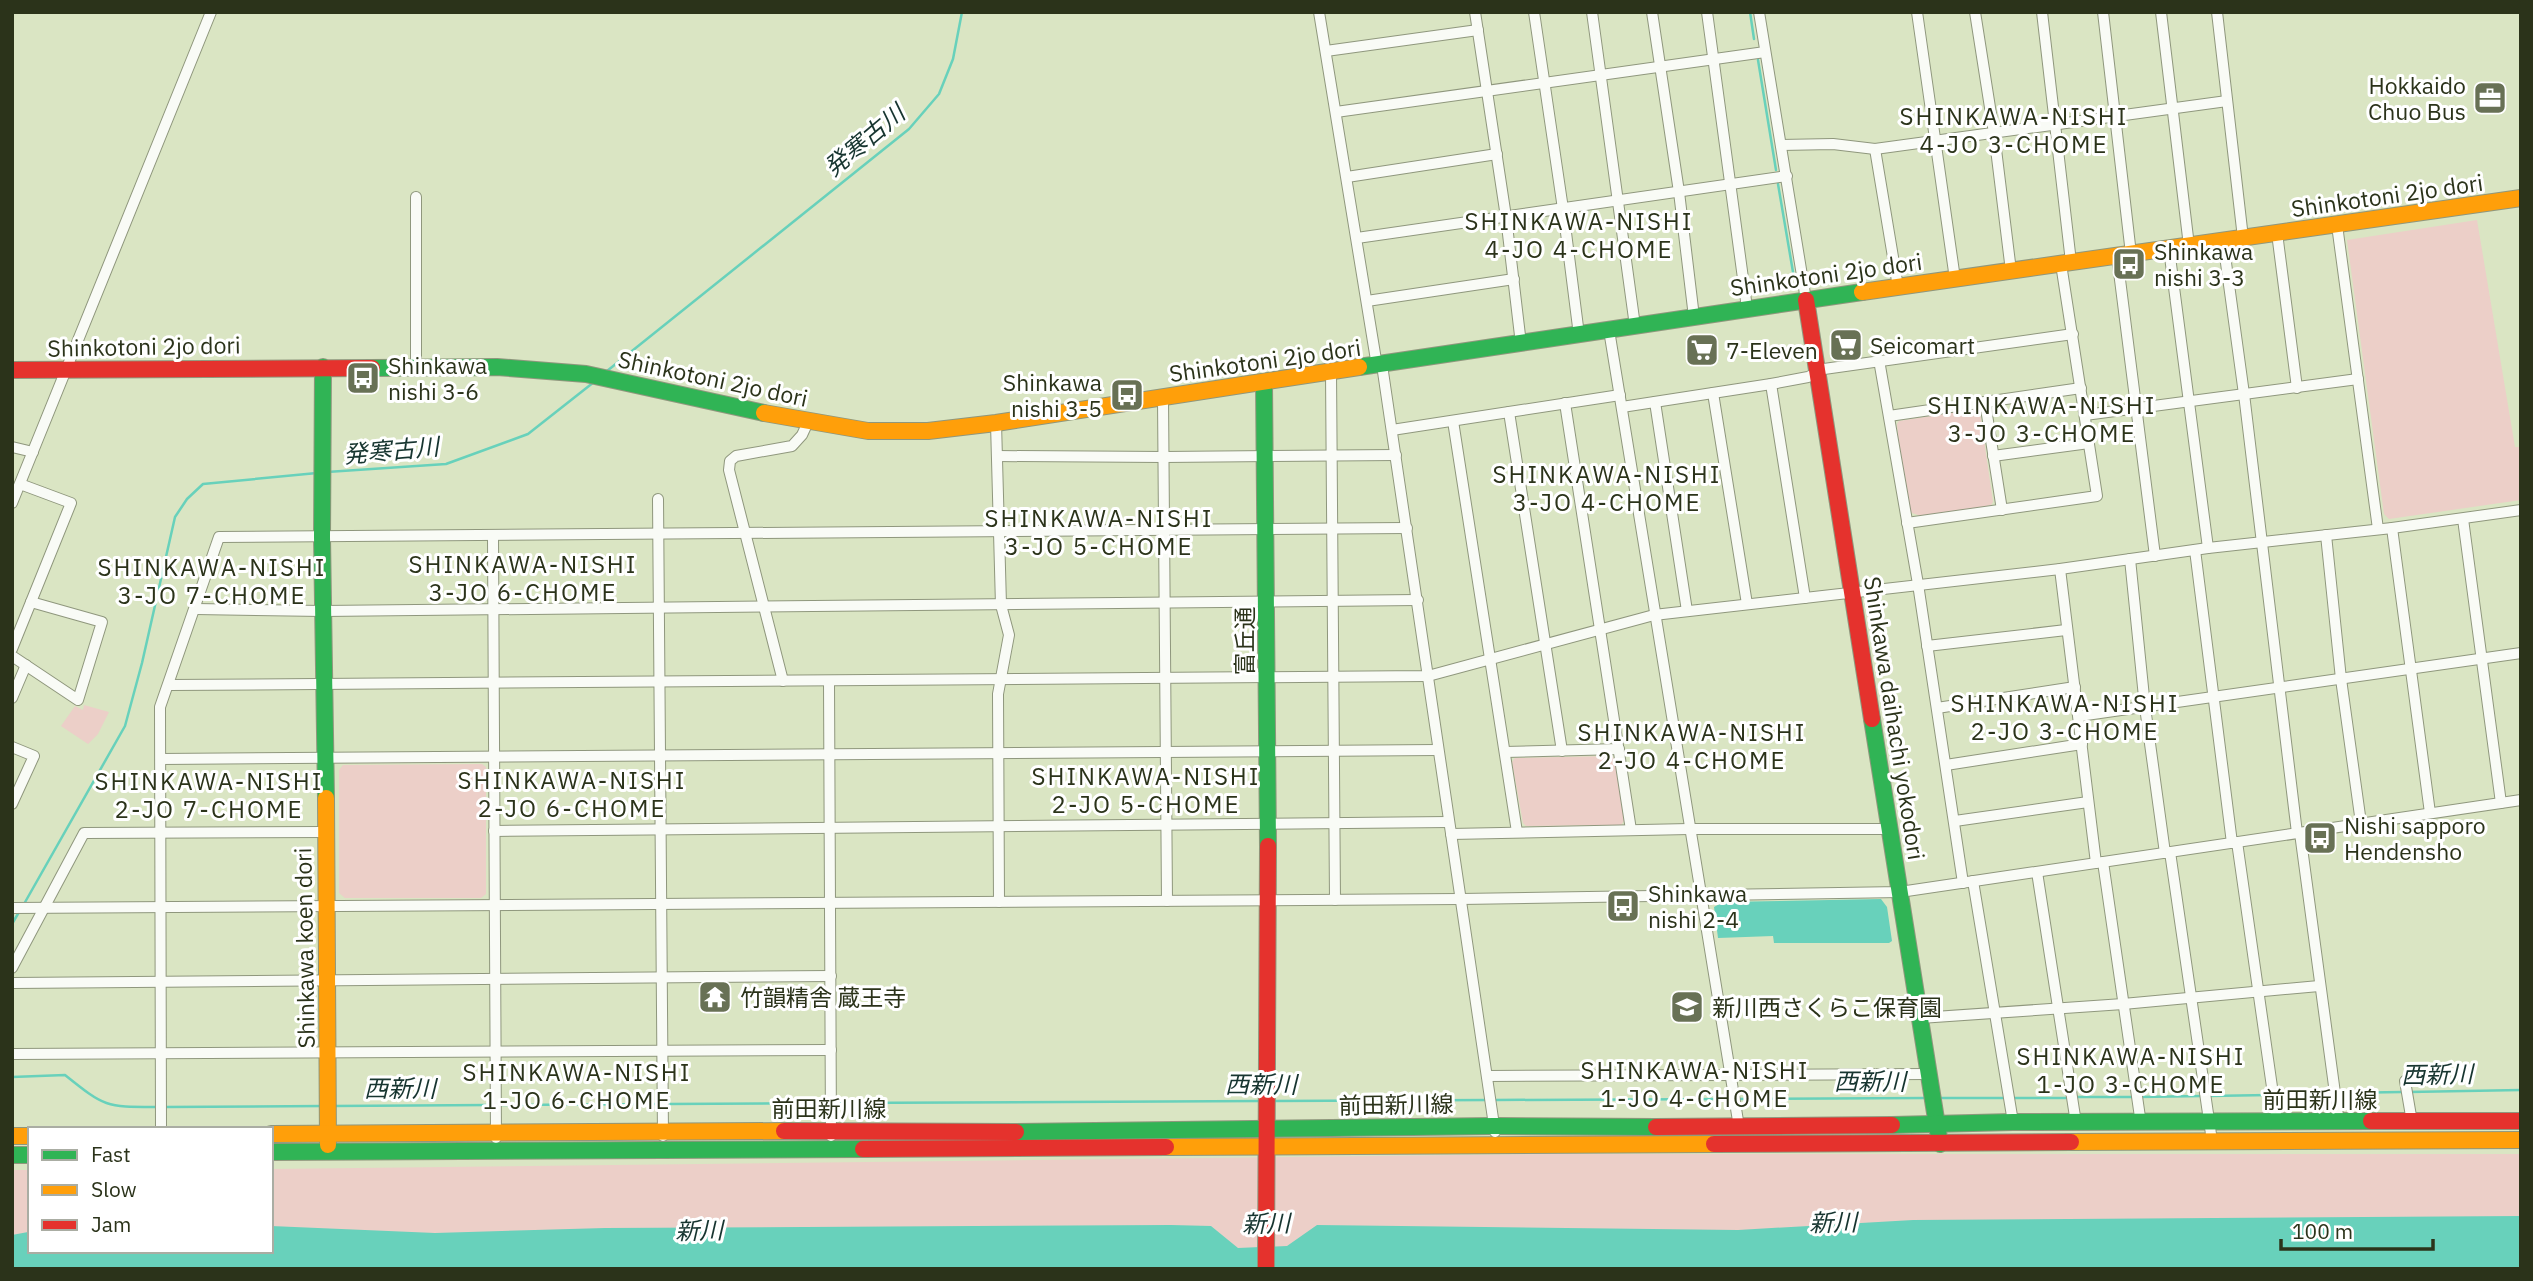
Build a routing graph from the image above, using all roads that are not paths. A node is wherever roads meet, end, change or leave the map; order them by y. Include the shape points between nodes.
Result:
1 (211, 12) edge
2 (1319, 12) edge
3 (1475, 12) edge
4 (1534, 12) edge
5 (1592, 12) edge
6 (1652, 12) edge
7 (1707, 12) edge
8 (1759, 12) edge
9 (1917, 12) edge
10 (1975, 12) edge
11 (2042, 12) edge
12 (2104, 12) edge
13 (2161, 12) edge
14 (2217, 12) edge
15 (1478, 30) junction
16 (1326, 51) junction
17 (1765, 52) junction
18 (1713, 60) junction
19 (1660, 66) junction
20 (1600, 74) junction
21 (1543, 82) junction
22 (1488, 90) junction
23 (2227, 101) junction
24 (2173, 108) junction
25 (1336, 112) junction
26 (2116, 116) junction
27 (2054, 124) junction
28 (1994, 133) junction
29 (1935, 141) junction
30 (1782, 145) junction
31 (1875, 149) junction
32 (1497, 154) junction
33 (1787, 176) junction
34 (1347, 177) junction
35 (1730, 185) junction
36 (1679, 192) junction
37 (416, 197) dead end
38 (2521, 198) edge
39 (1619, 201) junction
40 (1563, 209) junction
41 (1506, 217) junction
42 (2337, 225) junction
43 (2277, 233) junction
44 (1357, 238) junction
45 (2243, 238) junction
46 (2223, 241) junction
47 (2189, 246) junction
48 (2169, 249) junction
49 (2124, 255) junction
50 (2066, 263) junction
51 (2011, 271) junction
52 (1514, 279) junction
53 (1955, 279) junction
54 (1898, 287) junction
55 (1806, 300) junction
56 (1367, 301) junction
57 (1747, 309) junction
58 (1694, 317) junction
59 (1635, 326) junction
60 (1609, 330) junction
61 (2073, 334) junction
62 (1579, 335) junction
63 (1521, 344) junction
64 (1880, 360) junction
65 (1379, 366) junction
66 (324, 367) junction
67 (416, 367) junction
68 (66, 369) junction
69 (12, 370) edge
70 (1331, 373) junction
71 (1817, 373) junction
72 (2357, 379) junction
73 (1264, 383) junction
74 (1771, 384) junction
75 (2081, 388) junction
76 (2297, 388) junction
77 (1713, 393) junction
78 (2244, 394) junction
79 (1620, 395) junction
80 (1163, 398) junction
81 (1655, 402) junction
82 (1985, 402) junction
83 (2189, 402) junction
84 (1565, 403) junction
85 (1622, 407) junction
86 (2138, 408) junction
87 (1509, 412) junction
88 (1889, 415) junction
89 (2085, 415) junction
90 (1453, 421) junction
91 (808, 422) junction
92 (996, 423) junction
93 (1392, 430) junction
94 (2089, 443) junction
95 (12, 447) edge
96 (33, 452) junction
97 (1331, 454) junction
98 (1265, 455) junction
99 (1396, 455) junction
100 (997, 456) junction
101 (1993, 456) junction
102 (1164, 457) junction
103 (20, 484) junction
104 (658, 499) dead end
105 (12, 503) edge
106 (2002, 510) junction
107 (2521, 510) edge
108 (2463, 519) junction
109 (1908, 523) junction
110 (1266, 528) junction
111 (1332, 528) junction
112 (1407, 528) junction
113 (2392, 528) junction
114 (1164, 529) junction
115 (2378, 529) junction
116 (999, 530) junction
117 (746, 533) junction
118 (658, 534) junction
119 (2326, 535) junction
120 (493, 536) junction
121 (322, 537) junction
122 (2260, 542) junction
123 (2208, 548) junction
124 (2195, 550) junction
125 (2155, 556) junction
126 (2130, 559) junction
127 (2060, 569) junction
128 (1918, 584) junction
129 (1852, 592) junction
130 (1805, 598) junction
131 (1418, 600) junction
132 (1266, 601) junction
133 (1332, 601) junction
134 (31, 602) junction
135 (1165, 603) junction
136 (1747, 604) junction
137 (1001, 605) junction
138 (764, 606) junction
139 (659, 607) junction
140 (492, 609) junction
141 (195, 610) junction
142 (323, 611) junction
143 (1687, 611) junction
144 (1654, 615) junction
145 (1600, 629) junction
146 (2066, 630) junction
147 (1545, 644) junction
148 (1927, 646) junction
149 (12, 649) edge
150 (2521, 653) edge
151 (12, 656) edge
152 (1489, 659) junction
153 (2483, 659) junction
154 (26, 665) junction
155 (2412, 669) junction
156 (1332, 676) junction
157 (1428, 676) junction
158 (1267, 677) junction
159 (1165, 678) junction
160 (1000, 679) junction
161 (2341, 679) junction
162 (783, 681) junction
163 (829, 681) junction
164 (659, 682) junction
165 (492, 683) junction
166 (169, 685) junction
167 (325, 685) junction
168 (2075, 687) junction
169 (2278, 688) junction
170 (2212, 697) junction
171 (12, 698) edge
172 (2145, 707) junction
173 (1937, 708) junction
174 (2079, 716) junction
175 (2082, 744) junction
176 (12, 747) edge
177 (1333, 749) junction
178 (1619, 749) junction
179 (1166, 750) junction
180 (1268, 750) junction
181 (1438, 750) junction
182 (1562, 751) junction
183 (1505, 752) junction
184 (998, 754) junction
185 (661, 756) junction
186 (830, 756) junction
187 (493, 757) junction
188 (161, 758) junction
189 (326, 758) junction
190 (1946, 765) junction
191 (2521, 800) edge
192 (2088, 802) junction
193 (2501, 803) junction
194 (12, 804) edge
195 (2430, 813) junction
196 (1955, 821) junction
197 (1334, 823) junction
198 (1166, 824) junction
199 (1268, 824) junction
200 (2361, 824) junction
201 (999, 827) junction
202 (830, 828) junction
203 (1450, 828) junction
204 (1689, 829) junction
205 (1890, 829) junction
206 (661, 830) junction
207 (1631, 830) junction
208 (495, 831) junction
209 (160, 832) junction
210 (326, 832) junction
211 (1517, 832) junction
212 (2299, 833) junction
213 (2234, 843) junction
214 (2167, 852) junction
215 (2099, 863) junction
216 (2037, 872) junction
217 (1968, 882) junction
218 (1900, 892) junction
219 (1700, 895) junction
220 (1461, 899) junction
221 (1269, 900) junction
222 (1335, 900) junction
223 (1167, 901) junction
224 (999, 902) junction
225 (831, 903) junction
226 (662, 904) junction
227 (494, 905) junction
228 (327, 906) junction
229 (161, 907) junction
230 (12, 908) edge
231 (41, 908) junction
232 (12, 968) edge
233 (831, 976) junction
234 (662, 978) junction
235 (495, 979) junction
236 (327, 981) junction
237 (161, 982) junction
238 (12, 983) edge
239 (2319, 986) junction
240 (2257, 992) junction
241 (2190, 998) junction
242 (2123, 1004) junction
243 (2059, 1009) junction
244 (1994, 1013) junction
245 (1920, 1018) junction
246 (663, 1050) junction
247 (831, 1050) junction
248 (496, 1052) junction
249 (328, 1053) junction
250 (12, 1054) edge
251 (161, 1055) junction
252 (1488, 1080) junction
253 (1731, 1080) junction
254 (2405, 1081) dead end
255 (1931, 1088) junction
256 (2521, 1121) edge
257 (2013, 1122) junction
258 (2209, 1122) junction
259 (2277, 1122) junction
260 (2412, 1122) junction
261 (2076, 1123) junction
262 (2339, 1123) junction
263 (2141, 1124) junction
264 (1937, 1125) junction
265 (1494, 1126) junction
266 (1739, 1126) junction
267 (161, 1127) edge
268 (1266, 1129) junction
269 (831, 1130) junction
270 (663, 1131) junction
271 (497, 1132) junction
272 (328, 1133) junction
273 (273, 1134) edge
274 (2521, 1140) edge
275 (2212, 1141) junction
276 (1940, 1144) junction
277 (1497, 1145) junction
278 (1266, 1147) junction
279 (496, 1151) junction
280 (663, 1151) junction
281 (831, 1151) junction
282 (273, 1152) edge
283 (328, 1152) junction
284 (1266, 1269) edge

1 - 68 street
2 - 16 street
3 - 15 street
4 - 21 street
5 - 20 street
6 - 19 street
7 - 18 street
8 - 17 street
9 - 29 street
10 - 28 street
11 - 27 street
12 - 26 street
13 - 24 street
14 - 23 street
15 - 16 street
15 - 22 street
16 - 25 street
17 - 18 street
17 - 30 street
18 - 19 street
18 - 35 street
19 - 20 street
19 - 36 street
20 - 21 street
20 - 39 street
21 - 22 street
21 - 40 street
22 - 25 street
22 - 32 street
23 - 24 street
23 - 45 street
24 - 26 street
24 - 47 street
25 - 34 street
26 - 27 street
26 - 49 street
27 - 28 street
27 - 50 street
28 - 29 street
28 - 51 street
29 - 31 street
29 - 53 street
30 - 31 street
30 - 33 street
31 - 54 street
32 - 34 street
32 - 41 street
33 - 35 street
33 - 55 street
34 - 44 street
35 - 36 street
35 - 57 street
36 - 39 street
36 - 58 street
37 - 67 street
38 - 42 street, Shinkotoni 2jo dori
39 - 40 street
39 - 59 street
40 - 41 street
40 - 62 street
41 - 44 street
41 - 52 street
42 - 43 street, Shinkotoni 2jo dori
42 - 72 street
43 - 45 street, Shinkotoni 2jo dori
43 - 76 street
44 - 56 street
45 - 46 street, Shinkotoni 2jo dori
46 - 47 street, Shinkotoni 2jo dori
46 - 78 street
47 - 48 street, Shinkotoni 2jo dori
48 - 49 street, Shinkotoni 2jo dori
48 - 83 street
49 - 50 street, Shinkotoni 2jo dori
49 - 86 street
50 - 51 street, Shinkotoni 2jo dori
50 - 61 street
51 - 53 street, Shinkotoni 2jo dori
52 - 56 street
52 - 63 street
53 - 54 street, Shinkotoni 2jo dori
54 - 55 street, Shinkotoni 2jo dori
55 - 57 street, Shinkotoni 2jo dori
55 - 71 street, Shinkawa daihachi yokodori
56 - 65 street
57 - 58 street, Shinkotoni 2jo dori
58 - 59 street, Shinkotoni 2jo dori
59 - 60 street, Shinkotoni 2jo dori
60 - 62 street, Shinkotoni 2jo dori
60 - 79 street
61 - 64 street
61 - 75 street
62 - 63 street, Shinkotoni 2jo dori
63 - 65 street, Shinkotoni 2jo dori
64 - 71 street
64 - 88 street
65 - 70 street, Shinkotoni 2jo dori
65 - 93 street
66 - 67 street, Shinkotoni 2jo dori
66 - 68 street, Shinkotoni 2jo dori
66 - 121 street, Shinkawa koen dori
67 - 91 street, Shinkotoni 2jo dori via 586,374
68 - 69 street, Shinkotoni 2jo dori
68 - 96 street
70 - 73 street, Shinkotoni 2jo dori
70 - 97 street
71 - 74 street
71 - 129 street, Shinkawa daihachi yokodori
72 - 76 street
72 - 115 street
73 - 80 street, Shinkotoni 2jo dori
73 - 98 street, 富丘通
74 - 77 street
74 - 130 street
75 - 82 street
75 - 89 street
76 - 78 street
77 - 81 street
77 - 136 street
78 - 83 street
78 - 122 street
79 - 84 street
79 - 85 street
80 - 92 street, Shinkotoni 2jo dori
80 - 102 street
81 - 85 street
81 - 143 street
82 - 88 street
82 - 101 street
83 - 86 street
83 - 123 street
84 - 87 street
84 - 145 street
85 - 144 street
86 - 89 street
86 - 125 street
87 - 90 street
87 - 147 street
88 - 109 street
89 - 94 street
90 - 93 street
90 - 152 street
91 - 92 street, Shinkotoni 2jo dori via 868,431 928,431
91 - 117 street via 792,446 730,461
92 - 100 street
93 - 99 street
94 - 101 street
94 - 106 street via 2097,496
95 - 96 street
96 - 103 street
97 - 98 street
97 - 99 street
97 - 111 street
98 - 102 street
98 - 110 street, 富丘通
99 - 112 street
100 - 102 street
100 - 116 street
101 - 106 street
102 - 114 street
103 - 105 street
103 - 134 street via 71,503
104 - 118 street
106 - 109 street
107 - 108 street
108 - 113 street
108 - 153 street
109 - 128 street
110 - 111 street
110 - 114 street
110 - 132 street, 富丘通
111 - 112 street
111 - 133 street
112 - 131 street
113 - 115 street
113 - 155 street
114 - 116 street
114 - 135 street
115 - 119 street
116 - 117 street
116 - 137 street
117 - 118 street
117 - 138 street
118 - 120 street
118 - 139 street
119 - 122 street
119 - 161 street
120 - 121 street
120 - 140 street
121 - 141 street via 219,537
121 - 142 street, Shinkawa koen dori
122 - 123 street
122 - 169 street
123 - 124 street
124 - 125 street
124 - 170 street
125 - 126 street
126 - 127 street
126 - 172 street
127 - 128 street
127 - 146 street
128 - 129 street
128 - 148 street
129 - 130 street
129 - 205 street, Shinkawa daihachi yokodori
130 - 136 street
131 - 133 street
131 - 157 street
132 - 133 street
132 - 135 street
132 - 158 street, 富丘通
133 - 156 street
134 - 149 street
134 - 154 street via 102,622 78,700
135 - 137 street
135 - 159 street
136 - 143 street
137 - 138 street
137 - 160 street via 1009,635
138 - 139 street
138 - 162 street
139 - 140 street
139 - 164 street
140 - 142 street
140 - 165 street
141 - 142 street
141 - 166 street
142 - 167 street, Shinkawa koen dori
143 - 144 street
144 - 145 street
144 - 204 street
145 - 147 street
145 - 178 street
146 - 148 street
146 - 168 street
147 - 152 street
147 - 182 street
148 - 173 street
150 - 153 street
151 - 154 street
152 - 157 street
152 - 183 street
153 - 155 street
153 - 193 street
154 - 171 street
155 - 161 street
155 - 195 street
156 - 157 street
156 - 158 street
156 - 177 street
157 - 181 street
158 - 159 street
158 - 180 street, 富丘通
159 - 160 street
159 - 179 street
160 - 163 street
160 - 184 street
161 - 169 street
161 - 200 street
162 - 163 street
162 - 164 street
163 - 186 street
164 - 165 street
164 - 185 street
165 - 167 street
165 - 187 street
166 - 167 street
166 - 188 street via 160,707
167 - 189 street, Shinkawa koen dori
168 - 173 street
168 - 174 street
169 - 170 street
169 - 212 street
170 - 172 street
170 - 213 street
172 - 174 street
172 - 214 street
173 - 190 street
174 - 175 street
175 - 190 street
175 - 192 street
176 - 194 street via 34,756
177 - 180 street
177 - 181 street
177 - 197 street
178 - 182 street
178 - 207 street
179 - 180 street
179 - 184 street
179 - 198 street
180 - 199 street, 富丘通
181 - 203 street
182 - 183 street
183 - 211 street
184 - 186 street
184 - 201 street
185 - 186 street
185 - 187 street
185 - 206 street
186 - 202 street
187 - 189 street
187 - 208 street
188 - 189 street
188 - 209 street
189 - 210 street, Shinkawa koen dori
190 - 196 street
191 - 193 street
192 - 196 street
192 - 215 street
193 - 195 street
195 - 200 street
196 - 217 street
197 - 199 street
197 - 203 street
197 - 222 street
198 - 199 street
198 - 201 street
198 - 223 street
199 - 221 street, 富丘通
200 - 212 street
201 - 202 street
201 - 224 street
202 - 206 street
202 - 225 street
203 - 211 street
203 - 220 street
204 - 205 street
204 - 207 street
204 - 219 street
205 - 218 street, Shinkawa daihachi yokodori
206 - 208 street
206 - 226 street
207 - 211 street
208 - 227 street
209 - 210 street
209 - 229 street
209 - 231 street via 84,833
210 - 228 street, Shinkawa koen dori
212 - 213 street
212 - 239 street
213 - 214 street
213 - 240 street
214 - 215 street
214 - 241 street
215 - 216 street
215 - 242 street
216 - 217 street
216 - 243 street
217 - 218 street
217 - 244 street
218 - 219 street
218 - 245 street, Shinkawa daihachi yokodori
219 - 220 street
219 - 253 street
220 - 222 street
220 - 252 street
221 - 222 street
221 - 223 street
221 - 268 street, 富丘通
223 - 224 street
224 - 225 street
225 - 226 street
225 - 233 street
226 - 227 street
226 - 234 street
227 - 228 street
227 - 235 street
228 - 229 street
228 - 236 street, Shinkawa koen dori
229 - 231 street
229 - 237 street
230 - 231 street
231 - 232 street
233 - 234 street
233 - 247 street
234 - 235 street
234 - 246 street
235 - 236 street
235 - 248 street
236 - 237 street
236 - 249 street, Shinkawa koen dori
237 - 238 street
237 - 251 street
239 - 240 street
239 - 262 street
240 - 241 street
240 - 259 street
241 - 242 street
241 - 258 street
242 - 243 street
242 - 263 street
243 - 244 street
243 - 261 street
244 - 245 street
244 - 257 street
245 - 255 street, Shinkawa daihachi yokodori
246 - 247 street
246 - 248 street
246 - 270 street
247 - 269 street
248 - 249 street
248 - 271 street
249 - 251 street
249 - 272 street, Shinkawa koen dori
250 - 251 street
251 - 267 street
252 - 253 street
252 - 265 street
253 - 255 street
253 - 266 street
254 - 260 street
255 - 264 street, Shinkawa daihachi yokodori
256 - 260 street, 前田新川線
257 - 261 street, 前田新川線
257 - 264 street, 前田新川線
258 - 259 street, 前田新川線
258 - 263 street, 前田新川線
258 - 275 street
259 - 262 street, 前田新川線
260 - 262 street, 前田新川線
261 - 263 street, 前田新川線
264 - 266 street, 前田新川線
264 - 276 street, Shinkawa daihachi yokodori
265 - 266 street, 前田新川線
265 - 268 street, 前田新川線
265 - 277 street
268 - 269 street, 前田新川線
268 - 278 street, 富丘通
269 - 270 street, 前田新川線
269 - 281 street
270 - 271 street, 前田新川線
270 - 280 street
271 - 272 street, 前田新川線
271 - 279 street
272 - 273 street, 前田新川線
272 - 283 street, Shinkawa koen dori
274 - 275 street, 前田新川線
275 - 276 street, 前田新川線
276 - 277 street, 前田新川線
277 - 278 street, 前田新川線
278 - 281 street, 前田新川線
278 - 284 street
279 - 280 street, 前田新川線
279 - 283 street, 前田新川線
280 - 281 street, 前田新川線
282 - 283 street, 前田新川線

